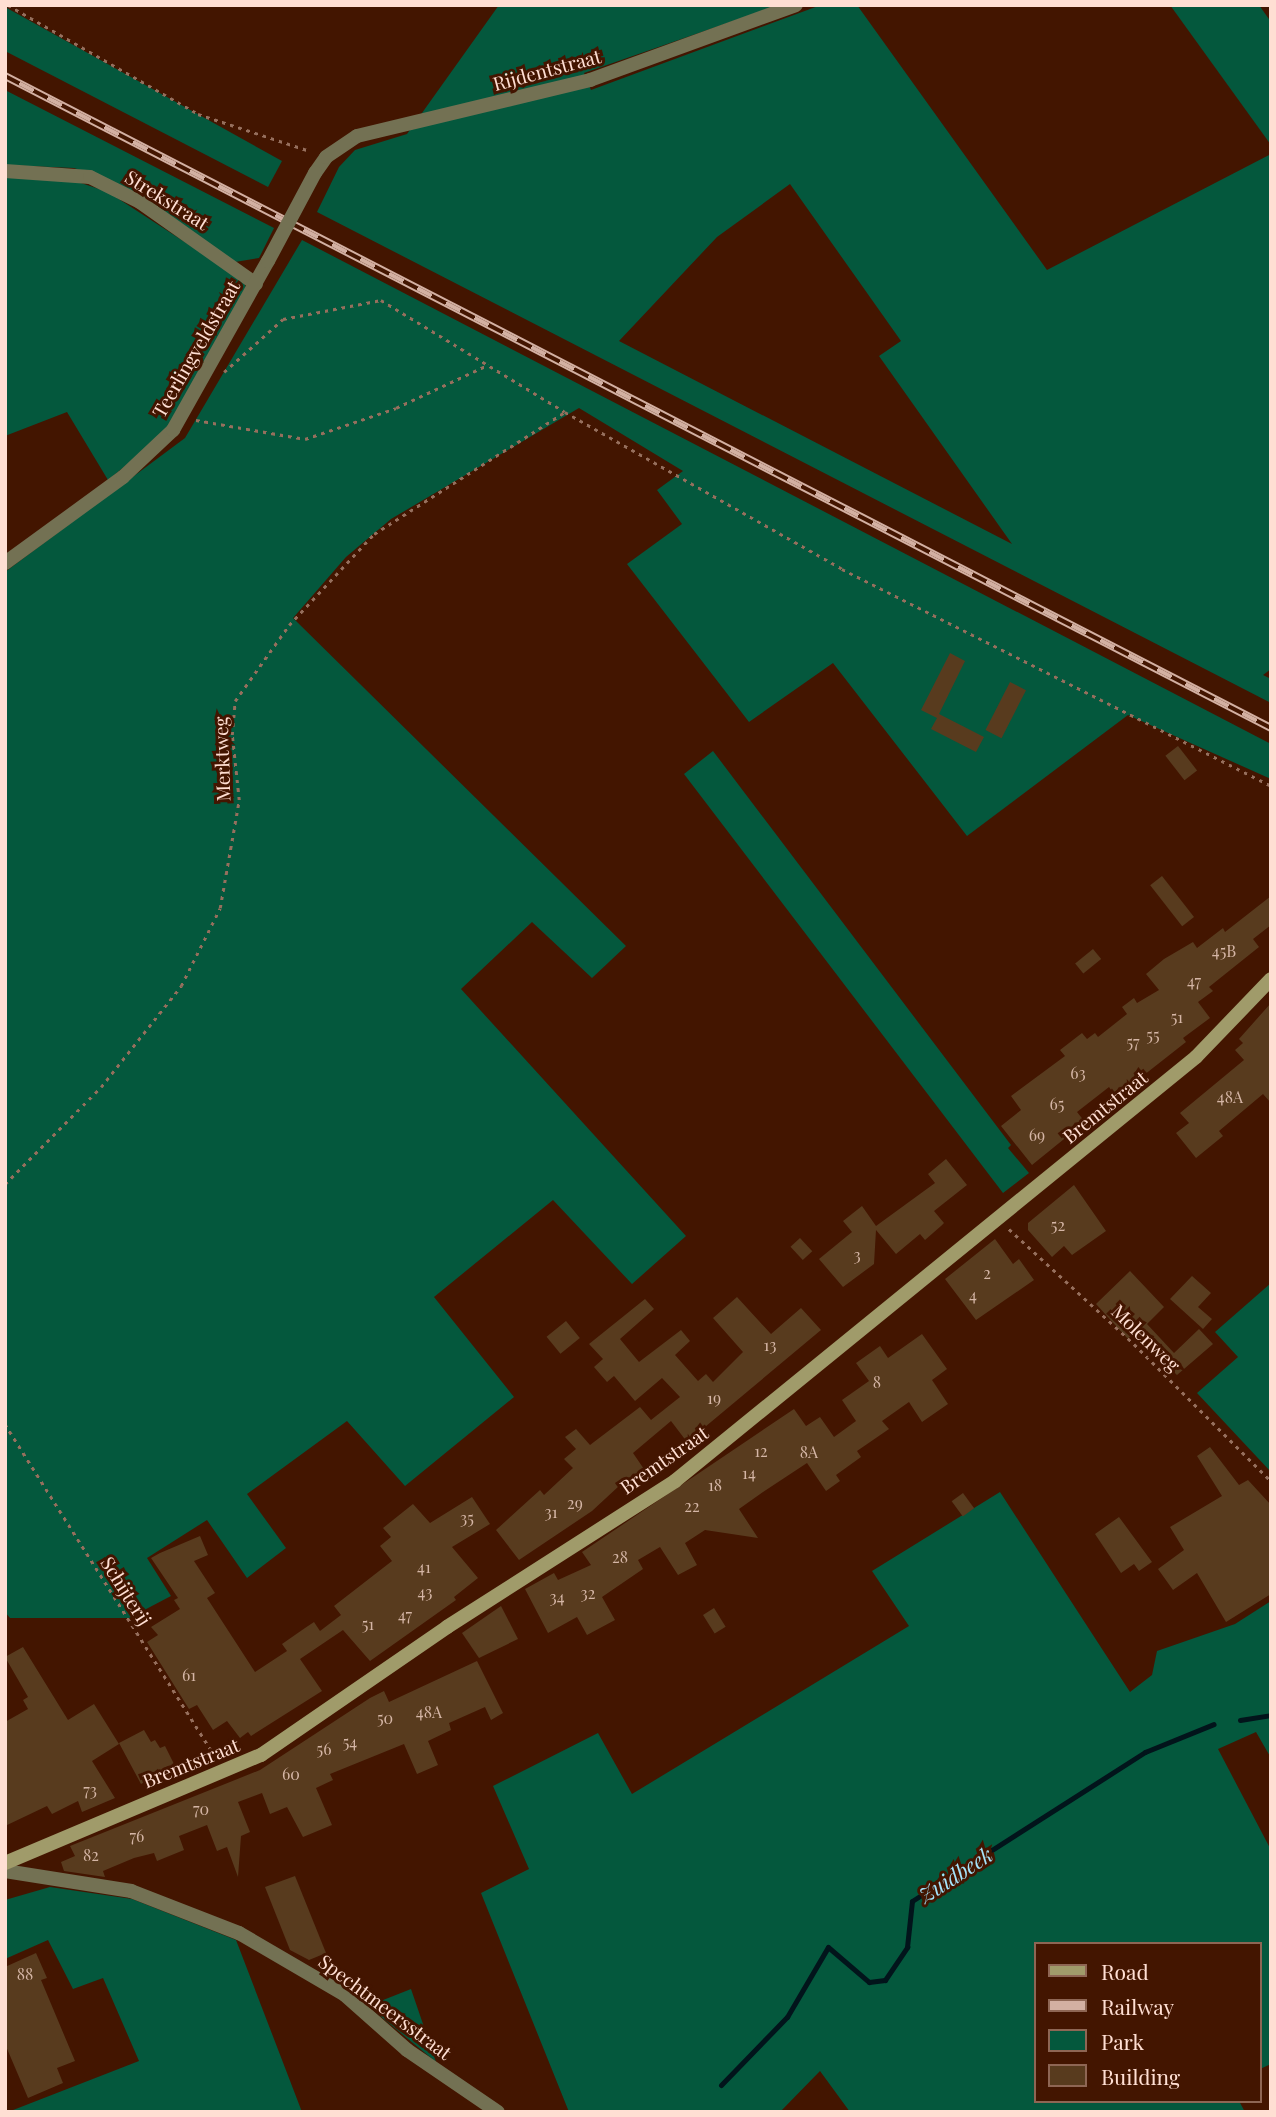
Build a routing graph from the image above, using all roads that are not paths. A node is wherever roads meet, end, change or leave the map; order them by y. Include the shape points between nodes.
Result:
1 (796, 5) edge
2 (5, 171) edge
3 (315, 173) joint
4 (256, 284) junction
5 (5, 563) edge
6 (1271, 979) edge
7 (5, 1863) edge
8 (5, 1871) edge
9 (498, 2112) edge

1 - 3 street, Rijdentstraat via 590,80 373,131 341,145
2 - 4 street, Strekstraat via 90,177 140,202
3 - 4 street, Teerlingveldstraat, bridge
4 - 5 street, Teerlingveldstraat via 180,418 156,450
6 - 7 street, Bremtstraat via 1196,1057 675,1481 458,1620 261,1755
8 - 9 street, Spechtmeersstraat via 131,1891 239,1933 345,1995 407,2050

